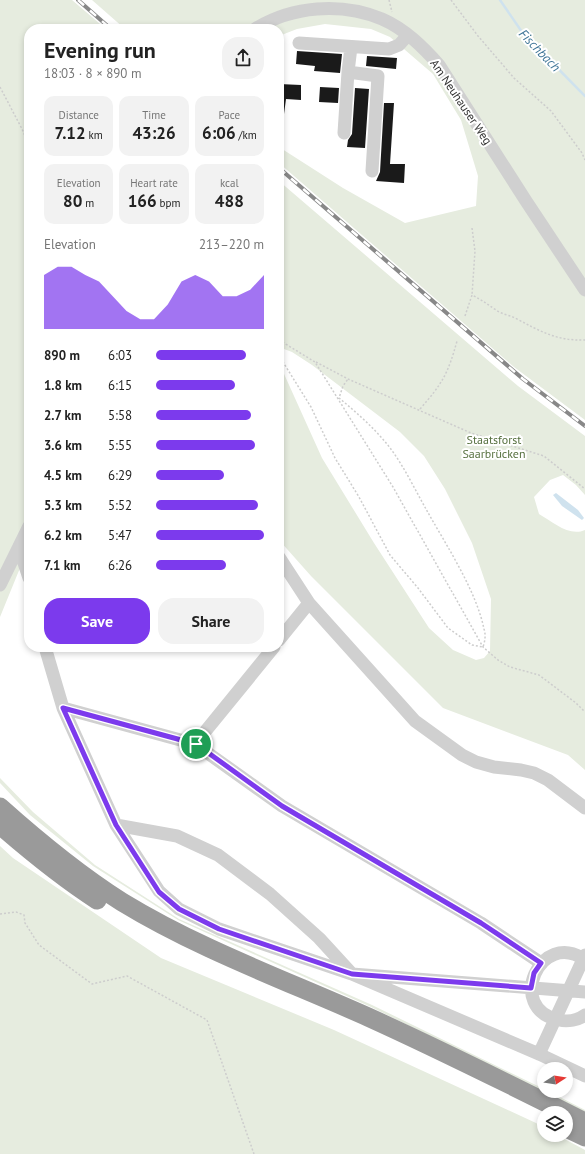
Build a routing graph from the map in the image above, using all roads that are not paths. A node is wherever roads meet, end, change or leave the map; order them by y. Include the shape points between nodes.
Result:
1 (264, 24) edge
2 (408, 35) junction
3 (299, 44) dead end
4 (351, 47) junction
5 (348, 72) junction
6 (344, 133) dead end
7 (372, 171) dead end
8 (585, 290) edge
9 (24, 539) edge
10 (17, 552) junction
11 (24, 563) edge
12 (284, 565) edge
13 (0, 585) edge
14 (309, 604) junction
15 (284, 634) edge
16 (46, 652) edge
17 (270, 652) edge
18 (63, 708) junction
19 (196, 744) junction
20 (0, 807) edge
21 (585, 808) edge
22 (0, 825) edge
23 (116, 825) junction
24 (584, 958) edge
25 (541, 963) junction
26 (352, 974) junction
27 (531, 988) junction
28 (568, 992) junction
29 (585, 992) edge
30 (585, 1015) edge
31 (554, 1020) junction
32 (539, 1054) junction
33 (585, 1076) edge
34 (537, 1113) edge
35 (585, 1122) edge
36 (573, 1131) edge
37 (585, 1137) edge

1 - 2 street, Am Neuhauser Weg via 295,12 331,8 383,20
2 - 4 street via 389,49
2 - 8 street, Am Neuhauser Weg via 439,65
3 - 4 street
4 - 5 street
5 - 6 street
5 - 7 street via 378,76
9 - 10 street
10 - 11 street
10 - 13 street
12 - 14 street
14 - 15 street
14 - 21 street via 415,721 437,738 476,762 534,773 548,780
16 - 18 street
17 - 19 street
18 - 19 street
18 - 23 street
19 - 25 street via 282,806 481,923
20 - 35 highway via 80,873 153,920 195,942 387,1026
22 - 34 highway via 73,884 189,954 382,1038
23 - 26 street via 178,836 218,855 270,894 319,938
23 - 26 street via 159,892 179,909 219,929
24 - 25 street via 565,953 551,956
24 - 28 street
25 - 27 street via 534,973
26 - 27 street
26 - 32 street
27 - 28 street
27 - 31 street via 538,1008
28 - 29 street
28 - 31 street
30 - 31 street via 569,1021
31 - 32 street
32 - 33 street
36 - 37 highway

